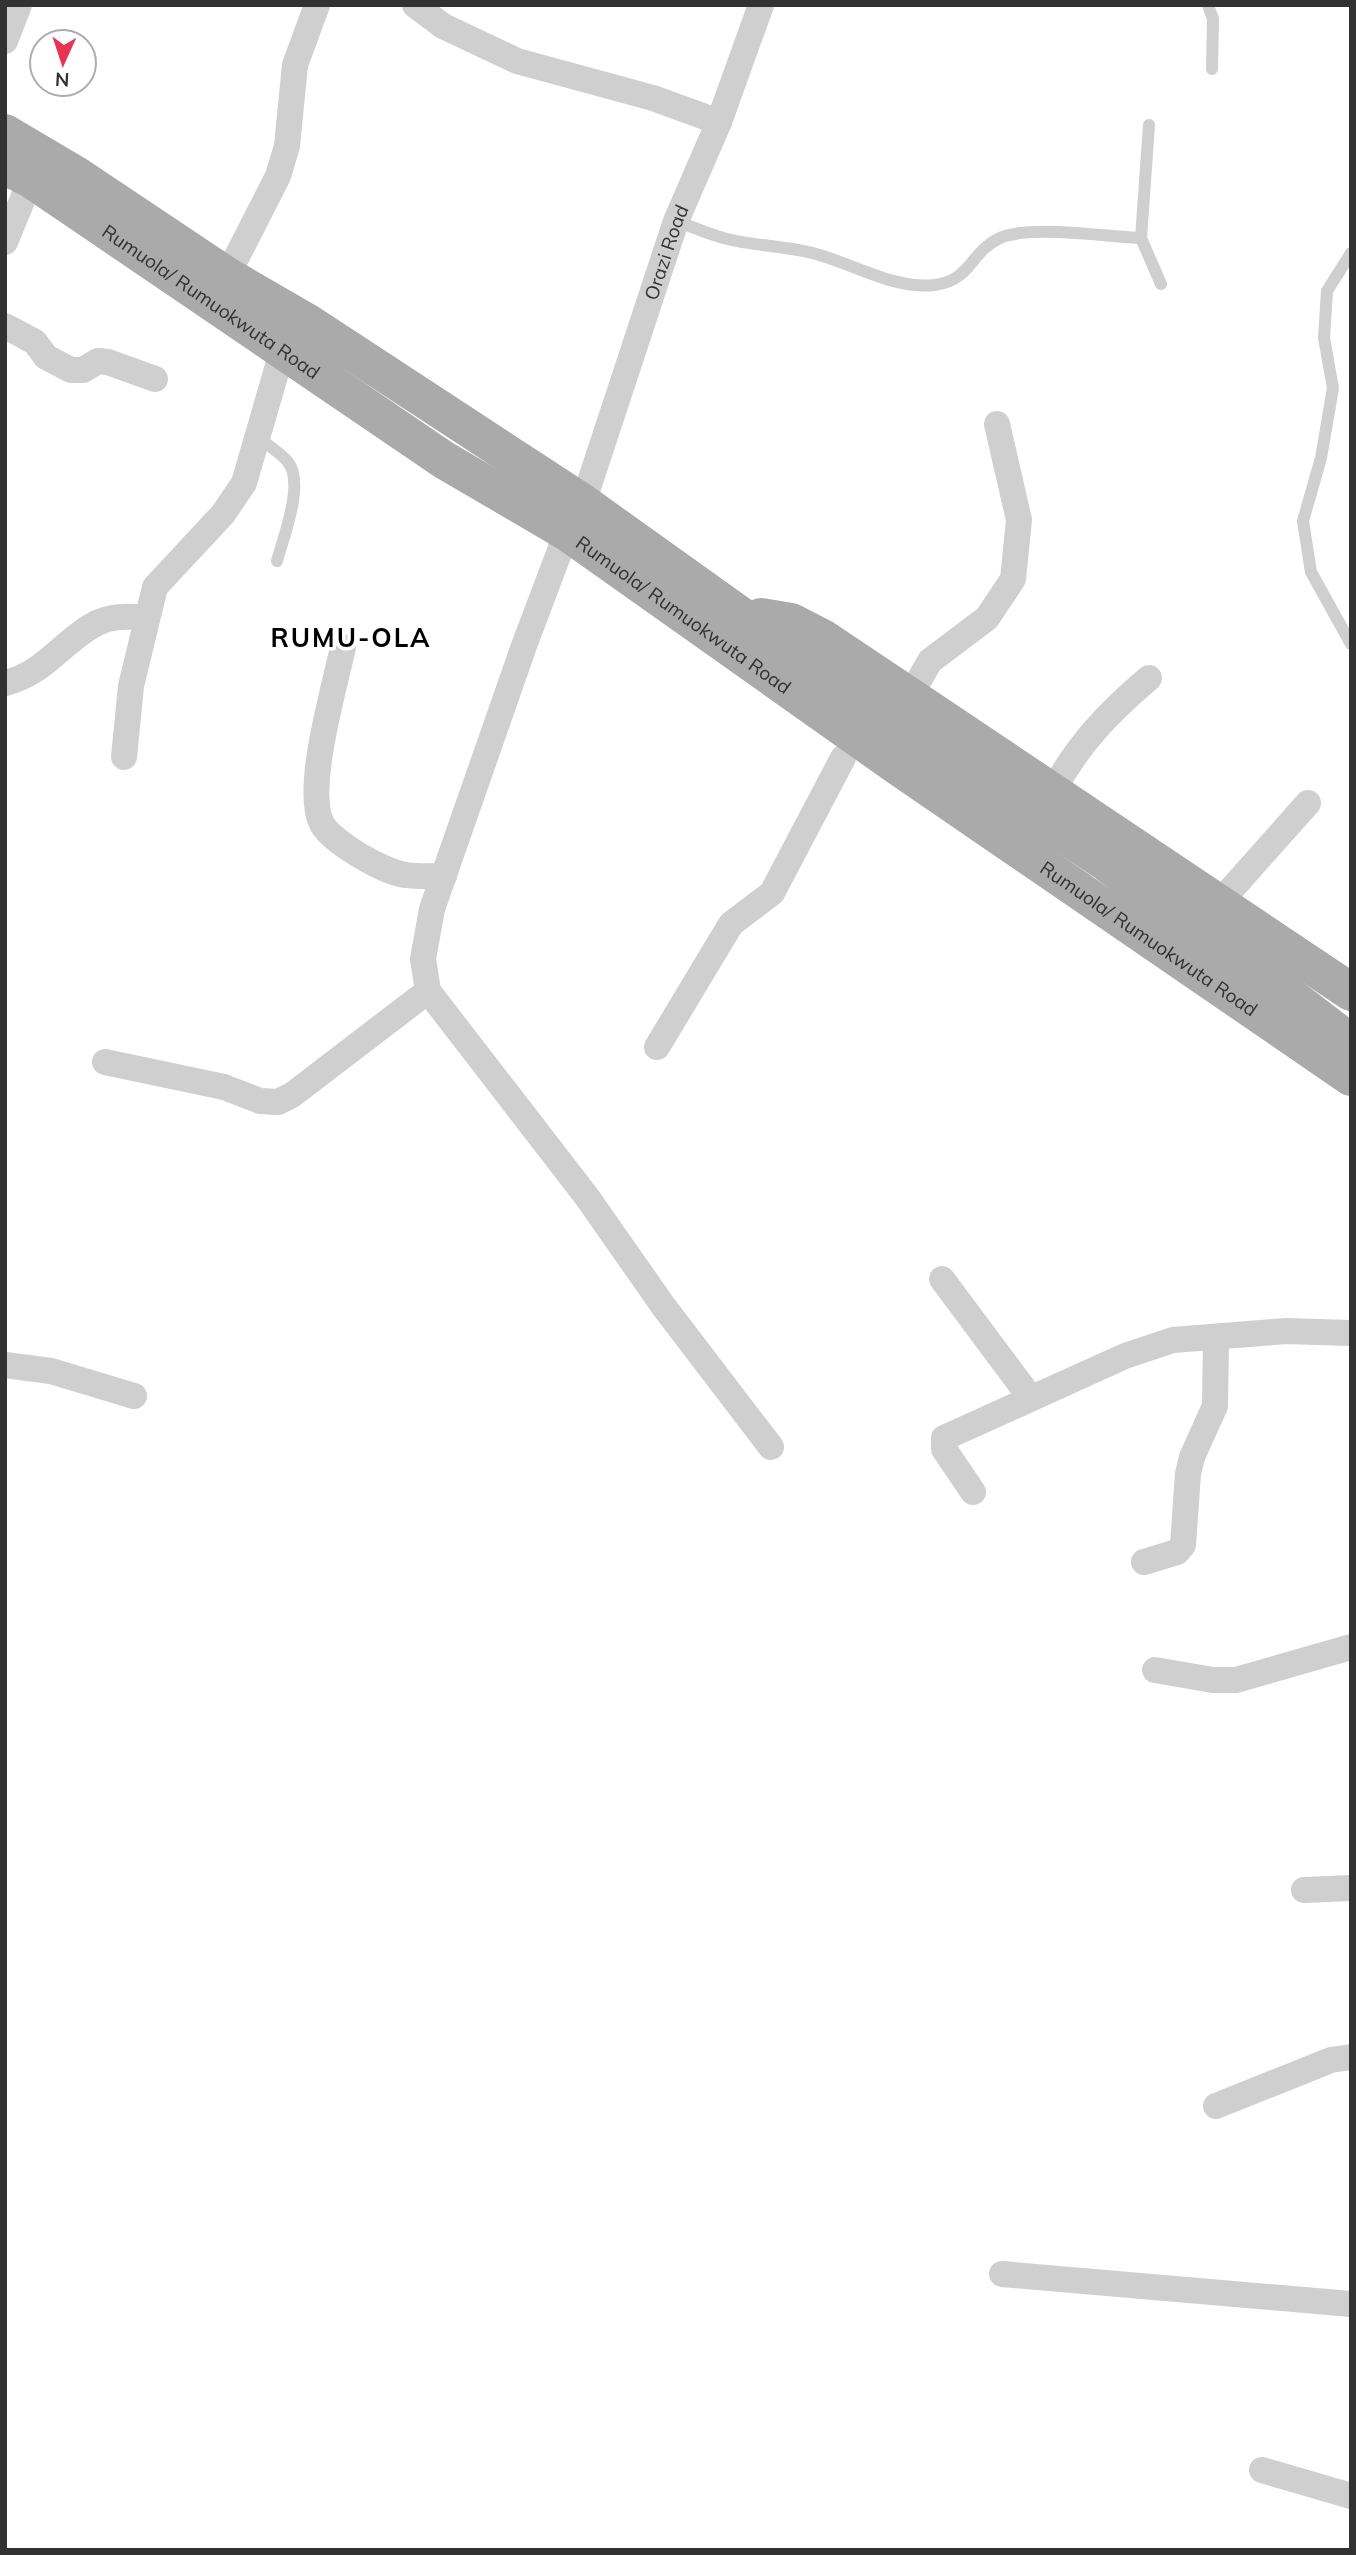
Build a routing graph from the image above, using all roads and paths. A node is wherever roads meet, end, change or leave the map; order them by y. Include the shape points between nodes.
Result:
1 (19, 5) edge
2 (317, 5) edge
3 (415, 5) edge
4 (761, 5) edge
5 (1208, 5) edge
6 (5, 41) edge
7 (1212, 69) dead end
8 (719, 122) junction
9 (1149, 125) dead end
10 (5, 132) edge
11 (18, 173) edge
12 (676, 221) junction
13 (1141, 238) junction
14 (5, 242) edge
15 (1351, 253) edge
16 (226, 276) junction
17 (1161, 284) dead end
18 (5, 326) edge
19 (282, 352) junction
20 (155, 379) dead end
21 (998, 424) dead end
22 (258, 437) junction
23 (575, 518) junction
24 (276, 561) dead end
25 (146, 617) junction
26 (732, 628) junction
27 (1351, 644) edge
28 (343, 647) dead end
29 (1149, 678) dead end
30 (5, 683) edge
31 (910, 696) junction
32 (124, 757) dead end
33 (844, 758) junction
34 (1053, 791) junction
35 (1308, 803) dead end
36 (444, 876) junction
37 (1220, 902) junction
38 (428, 991) junction
39 (1351, 992) edge
40 (1351, 1043) edge
41 (657, 1047) dead end
42 (106, 1062) dead end
43 (1351, 1077) edge
44 (1351, 1106) edge
45 (943, 1279) dead end
46 (1351, 1333) edge
47 (1216, 1337) junction
48 (5, 1365) edge
49 (134, 1396) dead end
50 (1030, 1397) junction
51 (771, 1447) dead end
52 (973, 1492) dead end
53 (1144, 1562) dead end
54 (1351, 1647) edge
55 (1155, 1670) dead end
56 (1351, 1888) edge
57 (1304, 1890) dead end
58 (1351, 2057) edge
59 (1216, 2106) dead end
60 (1002, 2274) dead end
61 (1351, 2304) edge
62 (1262, 2470) dead end
63 (1351, 2496) edge

1 - 6 street
2 - 16 street via 295,65 287,146 278,176
3 - 8 street via 443,26 517,61 653,98
4 - 8 street, Orazi Road
5 - 7 lane via 1213,19
8 - 12 street, Orazi Road
9 - 13 lane
10 - 16 main road, Rumuola/ Rumuokwuta Road
11 - 14 street
11 - 19 main road, Rumuola/ Rumuokwuta Road
12 - 13 lane via 725,239 779,246 898,281 932,286 964,274 994,241 1010,233
12 - 23 street, Orazi Road
13 - 17 lane
15 - 27 lane via 1327,291 1324,338 1333,388 1321,458 1303,522 1311,572
16 - 23 main road, Rumuola/ Rumuokwuta Road via 308,323
18 - 20 street via 71,370 108,362
19 - 22 street
19 - 23 main road, Rumuola/ Rumuokwuta Road via 444,460
21 - 31 street via 1018,520 1013,579 987,618 930,661
22 - 24 lane via 289,463 293,474 290,516
22 - 25 street via 244,483 223,514 163,576
23 - 26 main road, Rumuola/ Rumuokwuta Road
23 - 36 street, Orazi Road via 525,643
25 - 30 street via 95,624 30,675
25 - 32 street via 131,686
26 - 31 main road via 791,622
26 - 33 main road via 750,688
26 - 40 main road, Rumuola/ Rumuokwuta Road via 871,708 1107,863
26 - 43 main road, Rumuola/ Rumuokwuta Road via 897,765
28 - 36 street via 318,774 320,821 356,852 390,870
29 - 34 street via 1103,717
31 - 34 main road
33 - 41 street via 772,894 731,923
33 - 44 main road
34 - 37 main road
35 - 37 street
36 - 38 street, Orazi Road via 426,934 423,959
37 - 39 main road
38 - 42 street via 278,1102
38 - 51 street
45 - 50 street
46 - 47 street via 1286,1331
47 - 50 street via 1173,1340
47 - 53 street via 1215,1406 1190,1465 1183,1545 1177,1552
48 - 49 street via 51,1371
50 - 52 street via 944,1438 944,1449
54 - 55 street via 1236,1680
56 - 57 street
58 - 59 street via 1331,2060
60 - 61 street
62 - 63 street

